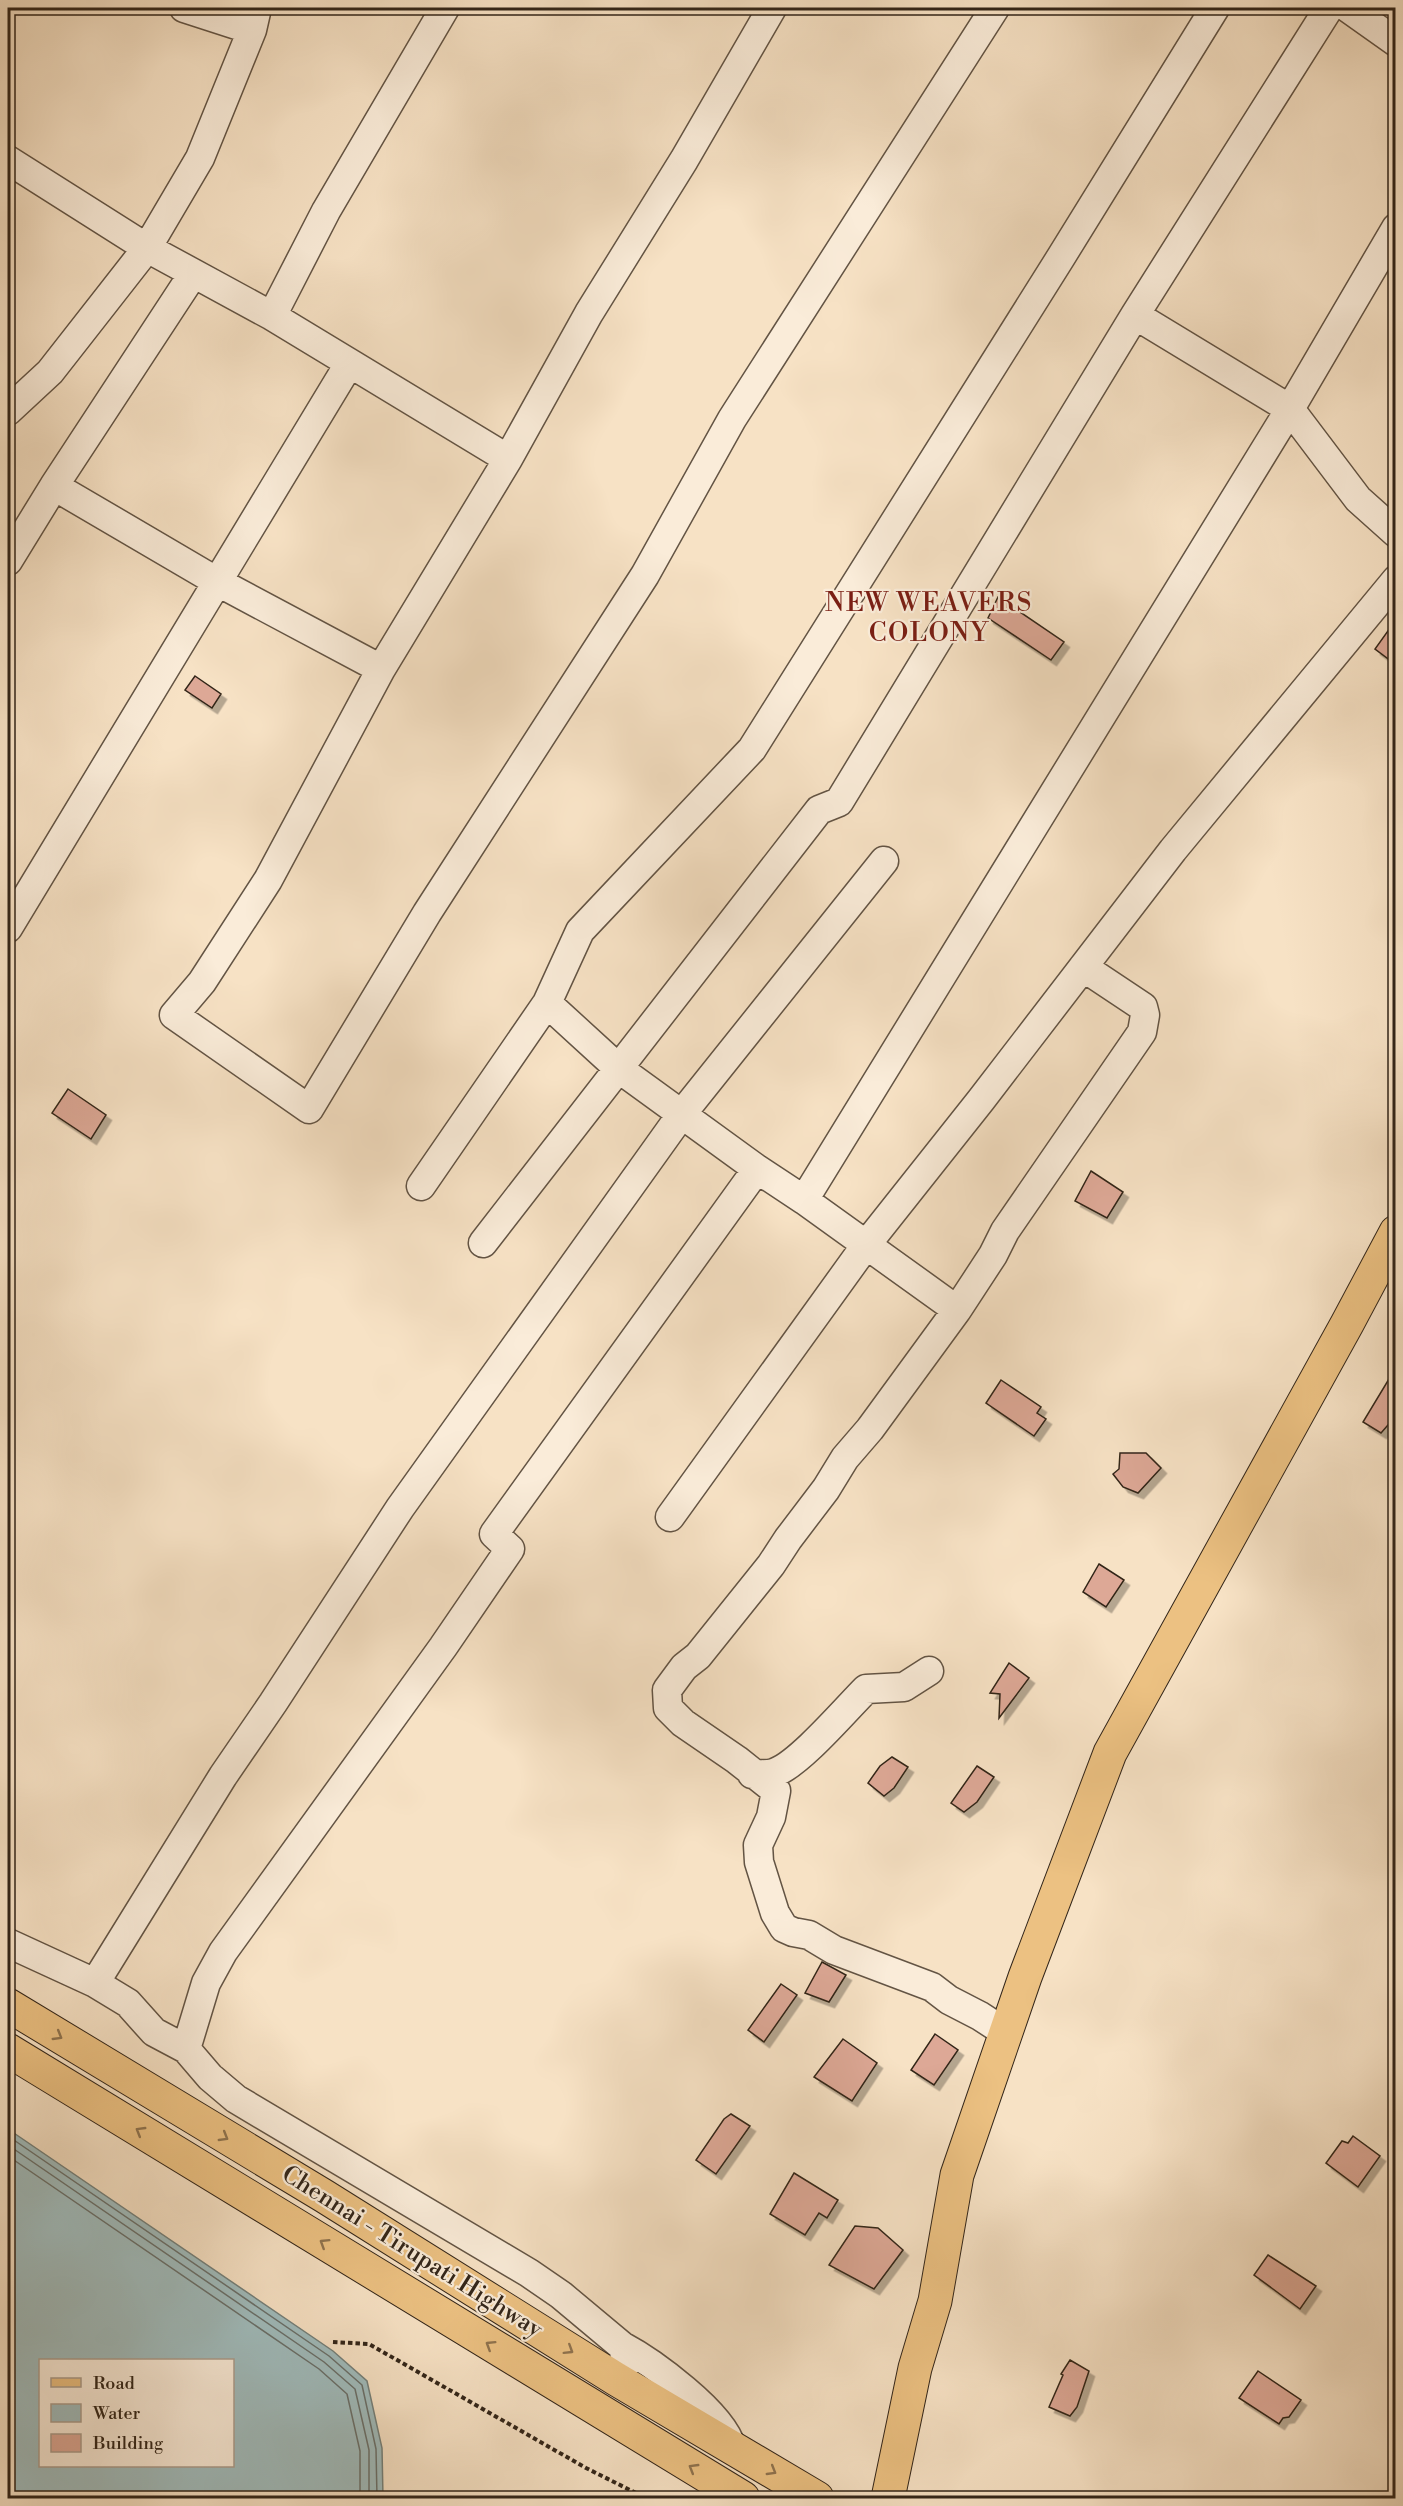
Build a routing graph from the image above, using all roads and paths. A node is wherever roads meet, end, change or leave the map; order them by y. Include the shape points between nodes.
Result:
1 (184, 8) edge
2 (445, 8) edge
3 (772, 8) edge
4 (995, 8) edge
5 (1215, 8) edge
6 (1329, 8) edge
7 (1348, 8) edge
8 (254, 19) edge
9 (1395, 42) edge
10 (8, 160) edge
11 (1395, 228) edge
12 (147, 248) junction
13 (193, 274) junction
14 (1135, 315) junction
15 (272, 316) junction
16 (349, 363) junction
17 (1290, 409) junction
18 (8, 411) edge
19 (508, 459) junction
20 (54, 486) junction
21 (1395, 534) edge
22 (8, 561) edge
23 (1395, 580) edge
24 (216, 582) junction
25 (381, 669) junction
26 (884, 861) dead end
27 (8, 928) edge
28 (1083, 967) junction
29 (547, 1003) junction
30 (618, 1068) junction
31 (681, 1115) junction
32 (757, 1169) junction
33 (421, 1186) dead end
34 (804, 1200) junction
35 (1395, 1232) edge
36 (483, 1243) dead end
37 (866, 1245) junction
38 (957, 1310) junction
39 (670, 1517) dead end
40 (929, 1671) dead end
41 (752, 1774) junction
42 (8, 1943) edge
43 (95, 1983) junction
44 (8, 2005) edge
45 (1005, 2039) junction
46 (186, 2049) junction
47 (8, 2050) edge
48 (333, 2342) dead end
49 (622, 2346) junction
50 (616, 2379) junction
51 (731, 2446) junction
52 (646, 2499) edge
53 (743, 2499) edge
54 (817, 2499) edge
55 (888, 2499) edge

1 - 8 street
2 - 15 street via 326,211
3 - 19 street via 589,313
4 - 25 street via 732,419 645,575 427,913 309,1109 174,1015 202,982 268,880
5 - 29 street via 752,750 580,931
6 - 14 street
7 - 9 street
8 - 12 street via 200,158
10 - 12 street
11 - 17 street
12 - 13 street
12 - 18 street via 50,372
13 - 15 street
13 - 20 street
14 - 17 street
14 - 30 street via 839,802 819,810
15 - 16 street
16 - 19 street
16 - 24 street
17 - 21 street via 1358,499
17 - 34 street
19 - 25 street
20 - 22 street
20 - 24 street
23 - 28 street via 1173,850
24 - 25 street
24 - 27 street
26 - 31 street
28 - 37 street
28 - 38 street via 1143,1007 1142,1032 1005,1231
29 - 30 street
29 - 33 street
30 - 31 street
30 - 36 street
31 - 32 street
31 - 43 street via 400,1508 223,1776
32 - 34 street
32 - 46 street via 494,1534 510,1549 223,1952 206,1983
34 - 37 street
35 - 45 main road via 1110,1753
37 - 38 street
37 - 39 street
38 - 41 street via 845,1458 771,1565 667,1690 668,1708 683,1723
40 - 41 street via 904,1687 866,1689 784,1767 775,1773
41 - 45 street via 776,1791 771,1816 758,1845 759,1862 775,1913 784,1928 932,1987 1000,2029
42 - 43 street
43 - 46 street via 128,2003 154,2032
44 -> 50 main road, Chennai - Tirupati Highway
45 - 55 main road via 957,2175 935,2301 915,2368
46 - 49 street via 236,2099 529,2273
53 -> 47 main road, Chennai - Tirupati Highway
48 - 52 path via 369,2344
49 - 50 street via 627,2360
49 - 51 street via 646,2358 686,2392 728,2434
50 - 51 main road, Chennai - Tirupati Highway
51 -> 54 main road, Chennai - Tirupati Highway

